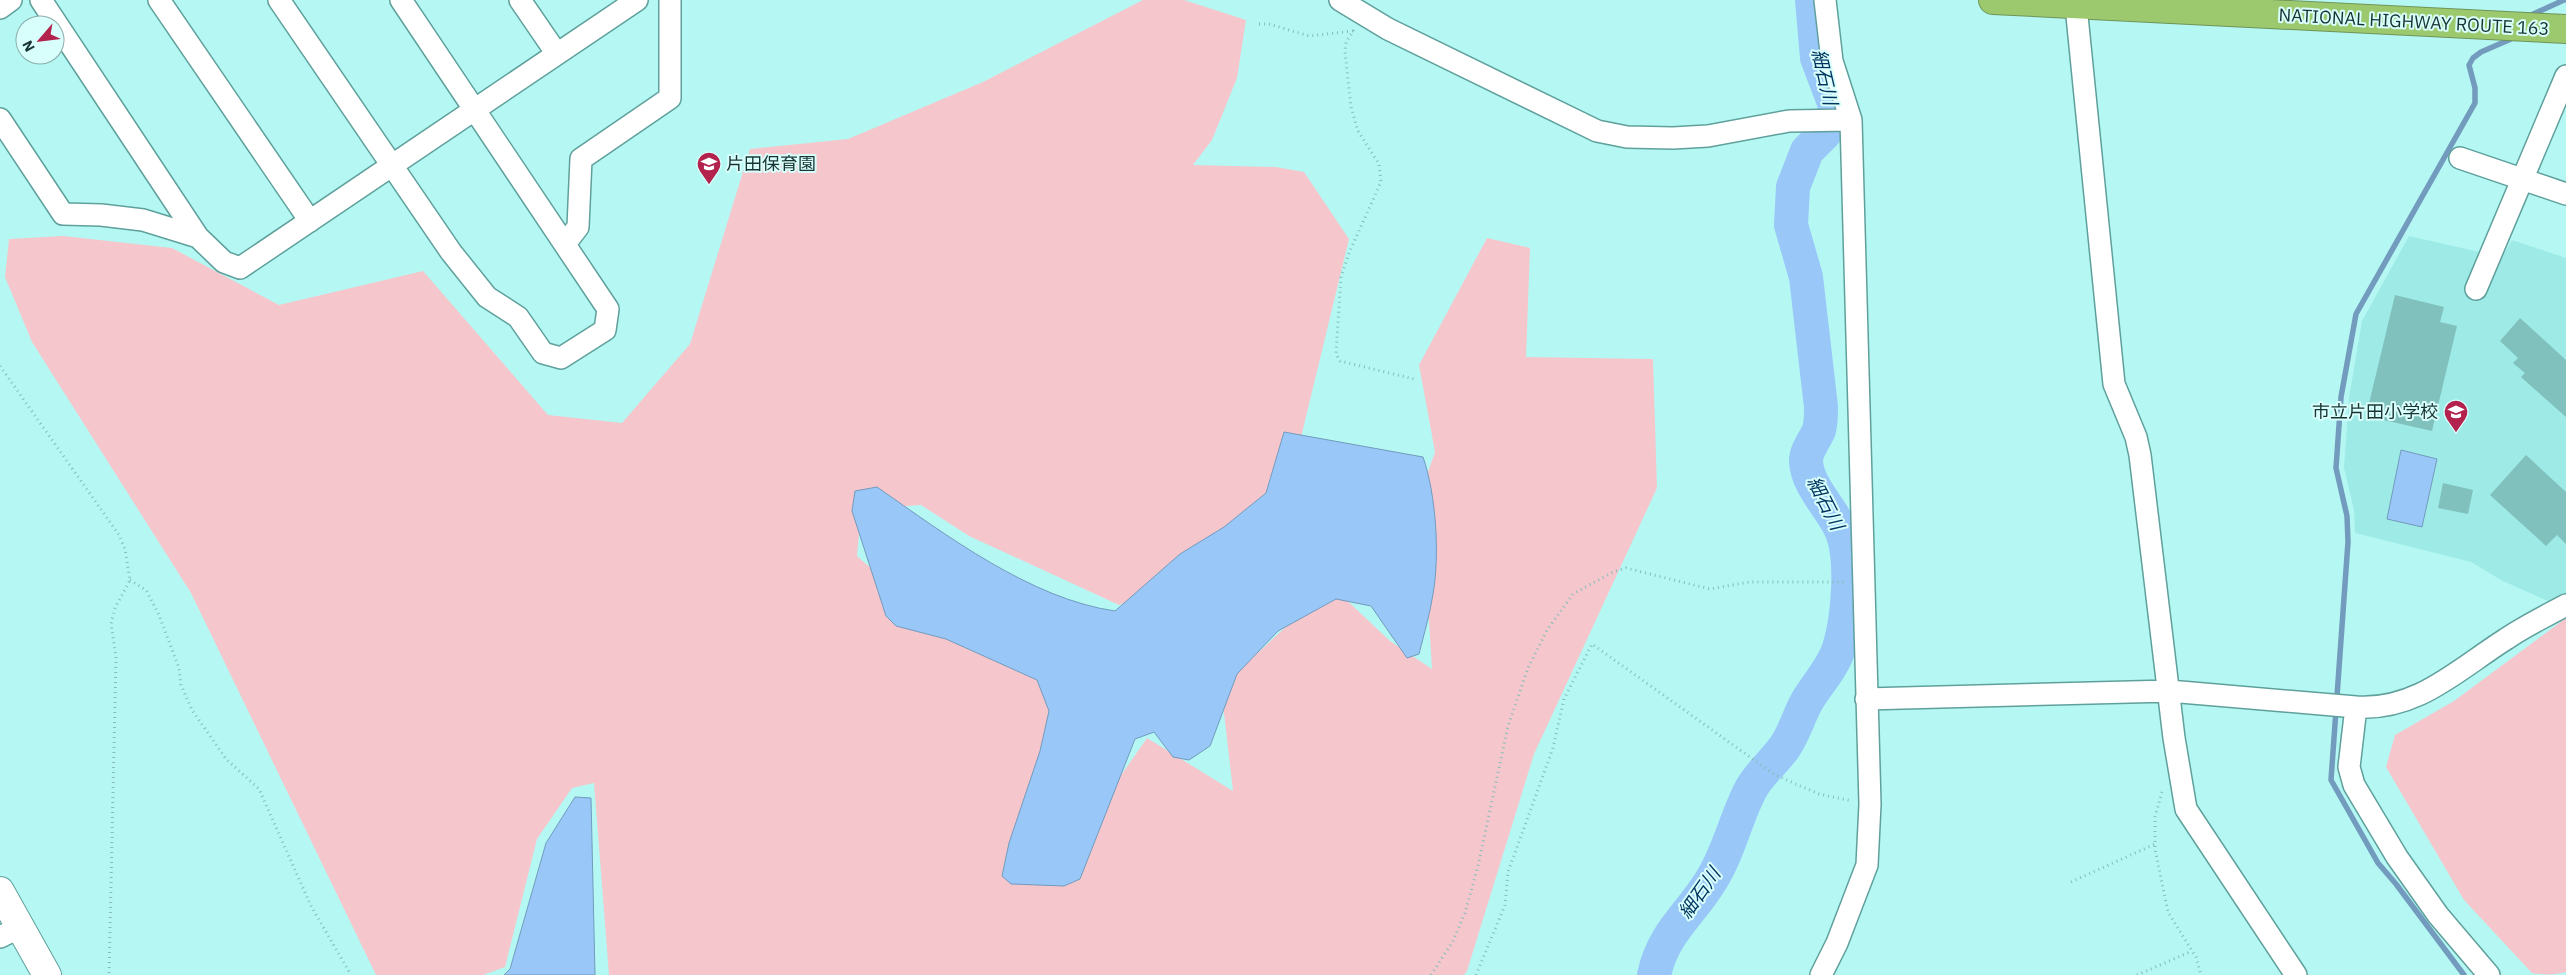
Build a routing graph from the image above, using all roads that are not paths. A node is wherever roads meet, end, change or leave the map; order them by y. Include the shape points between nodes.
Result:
1 (12, 0) edge
2 (41, 0) edge
3 (159, 0) edge
4 (279, 0) edge
5 (401, 0) edge
6 (520, 0) edge
7 (637, 0) edge
8 (670, 0) edge
9 (1340, 0) edge
10 (1825, 0) edge
11 (1993, 0) edge
12 (2076, 6) junction
13 (0, 8) edge
14 (2566, 30) edge
15 (557, 54) junction
16 (2566, 76) edge
17 (474, 110) junction
18 (1848, 120) junction
19 (3, 126) edge
20 (2460, 158) dead end
21 (392, 165) junction
22 (2522, 179) junction
23 (2566, 194) edge
24 (310, 221) junction
25 (198, 238) junction
26 (565, 244) junction
27 (2476, 289) dead end
28 (2566, 605) edge
29 (2168, 691) junction
30 (1866, 699) junction
31 (2352, 707) junction
32 (0, 891) edge
33 (10, 932) edge
34 (47, 975) edge
35 (1821, 975) edge
36 (2296, 975) edge
37 (2489, 975) edge

1 - 13 street
2 - 25 street
3 - 24 street
4 - 21 street
5 - 17 street
6 - 15 street
7 - 15 street
8 - 26 street via 670,98 582,159 578,226
9 - 18 street via 1360,24 1388,29 1596,131 1611,135 1708,136 1789,121
10 - 18 street via 1832,61
11 - 12 highway, NATIONAL HIGHWAY ROUTE 163
12 - 14 highway, NATIONAL HIGHWAY ROUTE 163
12 - 29 street via 2114,384 2140,455
15 - 17 street
16 - 22 street
17 - 21 street
17 - 26 street
18 - 30 street
19 - 25 street via 63,214 128,217
20 - 22 street
21 - 24 street
21 - 26 street via 451,252 487,298 518,317 543,353 561,358 605,330 608,309
22 - 23 street
22 - 27 street
24 - 25 street via 240,268 224,262
28 - 31 street via 2511,635 2421,696 2384,707
29 - 30 street
29 - 31 street
29 - 36 street via 2186,809
30 - 35 street via 1870,804 1867,865
31 - 37 street via 2349,767 2354,785 2397,857 2438,915
32 - 33 main road
33 - 34 main road

